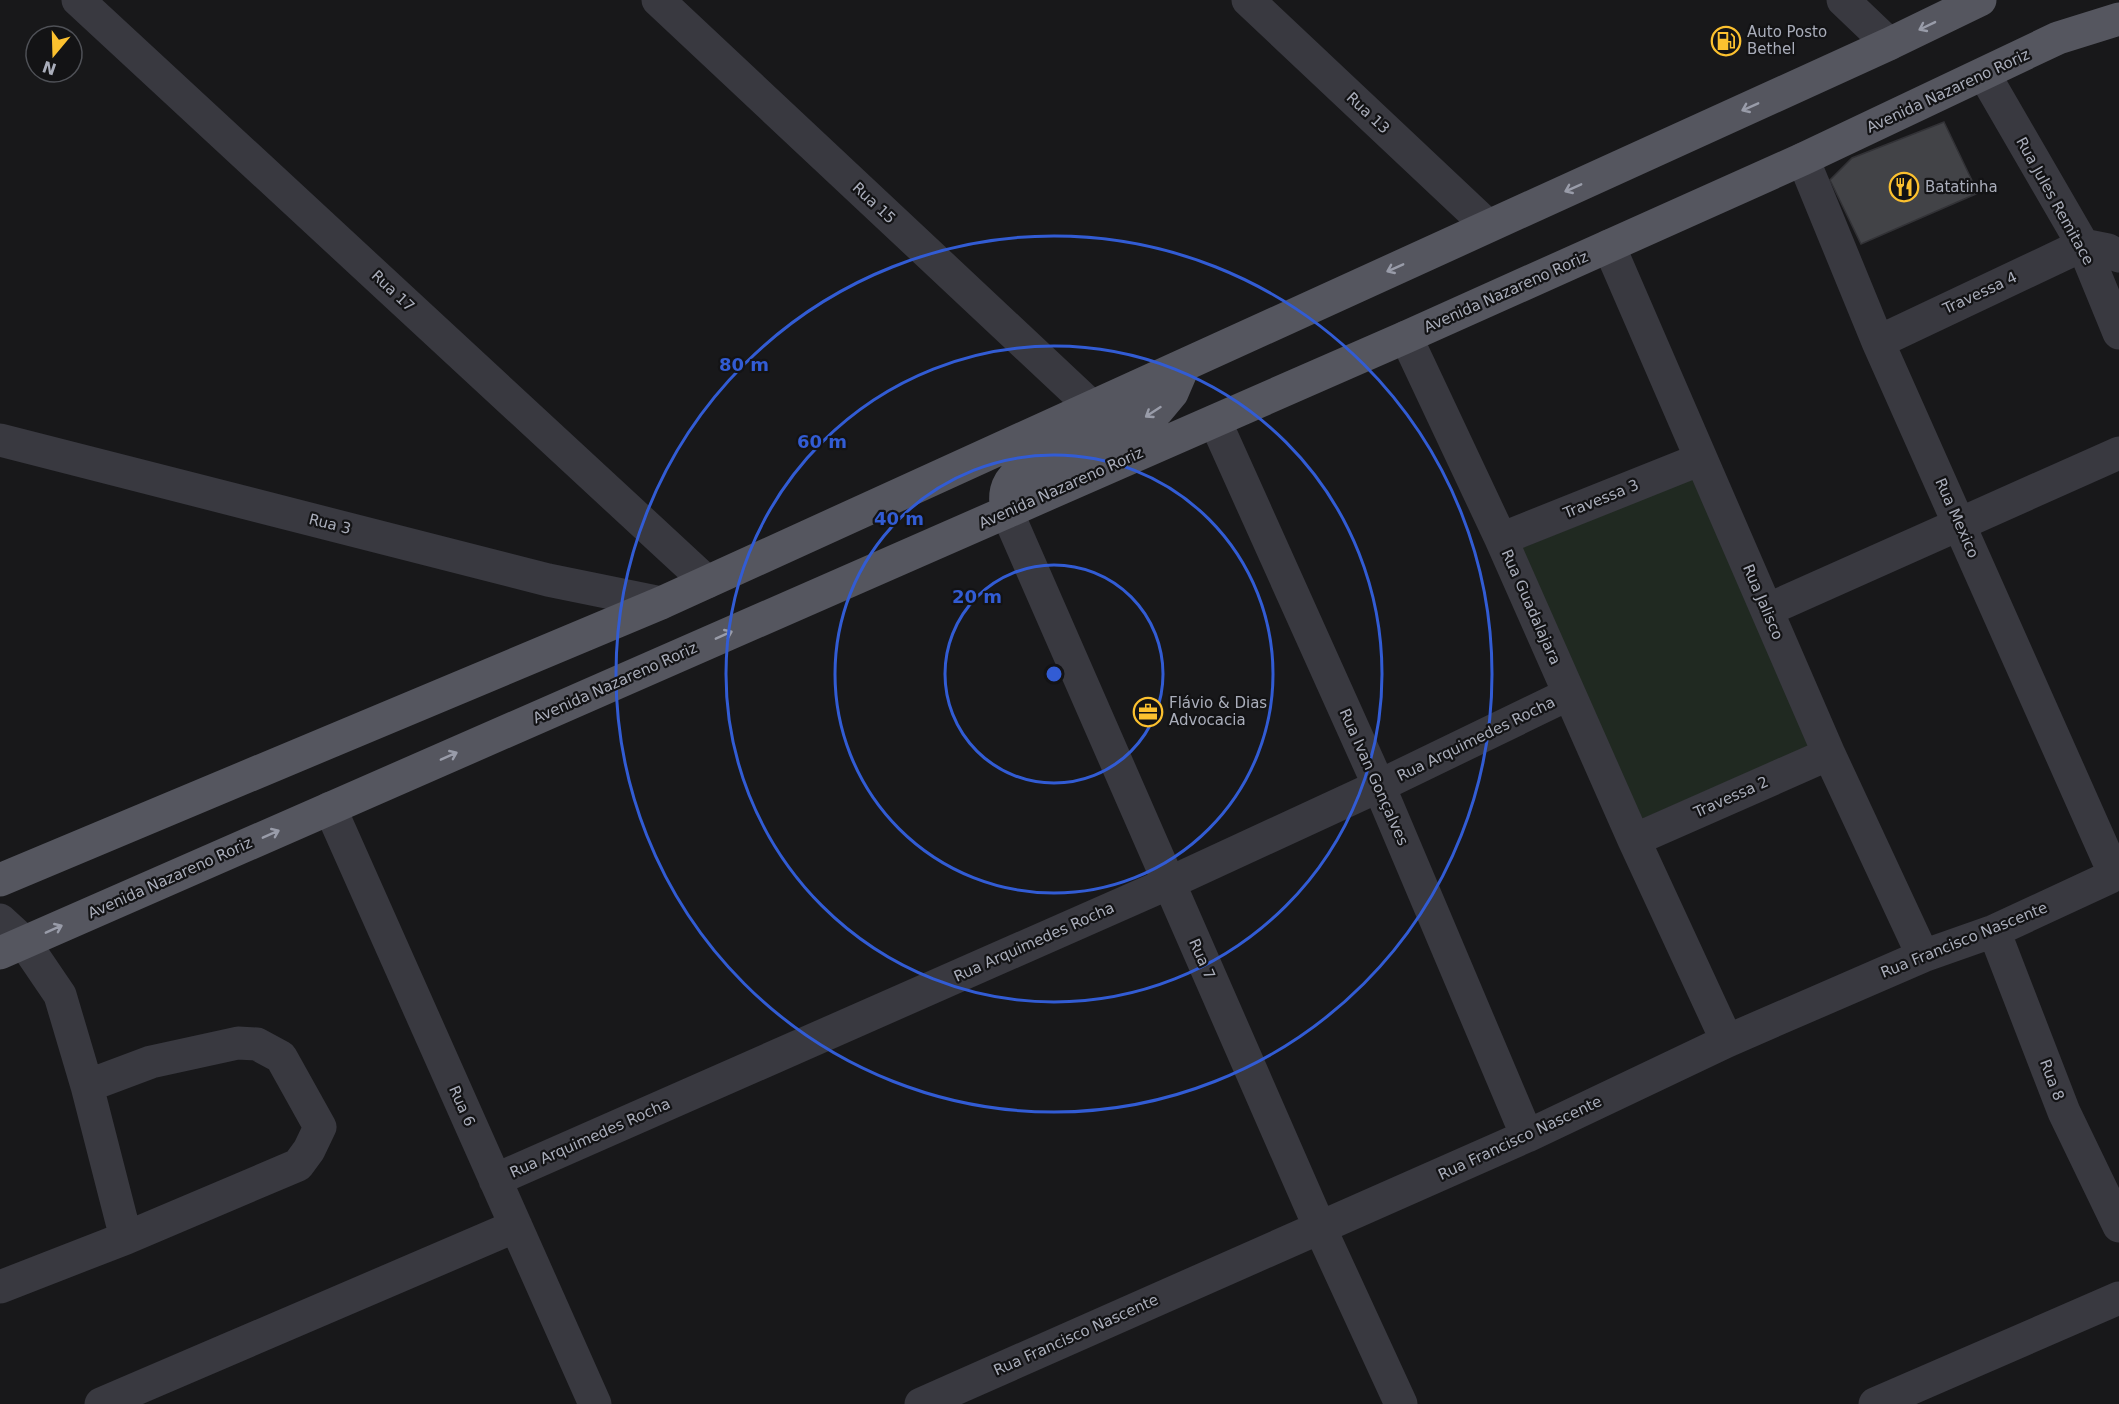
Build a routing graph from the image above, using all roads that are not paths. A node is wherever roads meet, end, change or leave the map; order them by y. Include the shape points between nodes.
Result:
1 (78, 0) edge
2 (658, 0) edge
3 (1248, 0) edge
4 (1843, 0) edge
5 (1980, 0) edge
6 (2119, 19) edge
7 (1889, 44) junction
8 (1984, 74) junction
9 (1803, 159) junction
10 (1488, 226) junction
11 (2082, 245) junction
12 (1609, 246) junction
13 (2119, 256) edge
14 (2119, 333) edge
15 (1406, 337) junction
16 (1878, 342) junction
17 (1184, 364) junction
18 (1091, 406) junction
19 (1215, 421) junction
20 (0, 440) edge
21 (2119, 453) edge
22 (1701, 459) junction
23 (1007, 512) junction
24 (1960, 525) junction
25 (1501, 539) junction
26 (708, 582) junction
27 (661, 603) junction
28 (1767, 610) junction
29 (1569, 694) junction
30 (1829, 754) junction
31 (1379, 786) junction
32 (330, 808) junction
33 (1634, 840) junction
34 (2117, 874) edge
35 (0, 880) edge
36 (1169, 883) junction
37 (0, 920) edge
38 (1994, 930) junction
39 (12, 947) edge
40 (1923, 956) junction
41 (1727, 1041) junction
42 (87, 1086) junction
43 (1527, 1136) junction
44 (495, 1180) junction
45 (516, 1226) junction
46 (2119, 1226) edge
47 (1320, 1228) junction
48 (126, 1238) junction
49 (0, 1287) edge
50 (2119, 1298) edge
51 (101, 1404) edge
52 (595, 1404) edge
53 (921, 1404) edge
54 (1401, 1404) edge
55 (1875, 1404) edge

1 - 26 street, Rua 17
2 - 18 street, Rua 15
3 - 10 street, Rua 13
4 - 7 street
5 -> 7 main road
6 - 8 main road, Avenida Nazareno Roriz via 2058,38
7 -> 10 main road
8 - 9 main road, Avenida Nazareno Roriz
8 - 11 street, Rua Jules Remitace
9 - 12 main road, Avenida Nazareno Roriz
9 - 16 street, Rua Mexico
10 -> 17 main road
11 - 13 street
11 - 14 street, Rua Jules Remitace
11 - 16 street, Travessa 4
12 - 15 main road, Avenida Nazareno Roriz
12 - 22 street, Rua Jalisco
15 - 19 main road, Avenida Nazareno Roriz
15 - 25 street, Rua Guadalajara
16 - 24 street, Rua Mexico
17 - 18 main road
17 -> 23 main road via 1172,393 1156,411 1013,477 1005,492
18 - 26 main road
19 - 23 main road, Avenida Nazareno Roriz
19 - 31 street, Rua Ivan Gonçalves
20 - 27 street, Rua 3 via 548,580
21 - 24 street
22 - 25 street, Travessa 3
22 - 28 street, Rua Jalisco
32 -> 23 main road, Avenida Nazareno Roriz
23 - 36 street, Rua 7
24 - 28 street
24 - 34 street, Rua Mexico
25 - 29 street, Rua Guadalajara
26 - 27 main road
27 - 35 main road
28 - 30 street, Rua Jalisco
29 - 31 street, Rua Arquimedes Rocha
29 - 33 street, Rua Guadalajara
30 - 33 street, Travessa 2
30 - 40 street, Rua Jalisco
31 - 36 street, Rua Arquimedes Rocha
31 - 43 street, Rua Ivan Gonçalves
39 -> 32 main road, Avenida Nazareno Roriz
32 - 44 street, Rua 6
33 - 41 street, Rua Guadalajara
34 - 38 street, Rua Francisco Nascente
36 - 44 street, Rua Arquimedes Rocha
36 - 47 street, Rua 7
37 - 39 street
38 - 40 street, Rua Francisco Nascente
38 - 46 street, Rua 8 via 2064,1112
39 - 42 street via 60,995
40 - 41 street, Rua Francisco Nascente
41 - 43 street, Rua Francisco Nascente
42 - 48 street
42 - 48 street via 151,1062 238,1043 257,1044 281,1057 320,1127 298,1165
43 - 47 street, Rua Francisco Nascente
44 - 45 street, Rua 6
45 - 51 street
45 - 52 street, Rua 6
47 - 53 street, Rua Francisco Nascente
47 - 54 street, Rua 7
48 - 49 street
50 - 55 street

